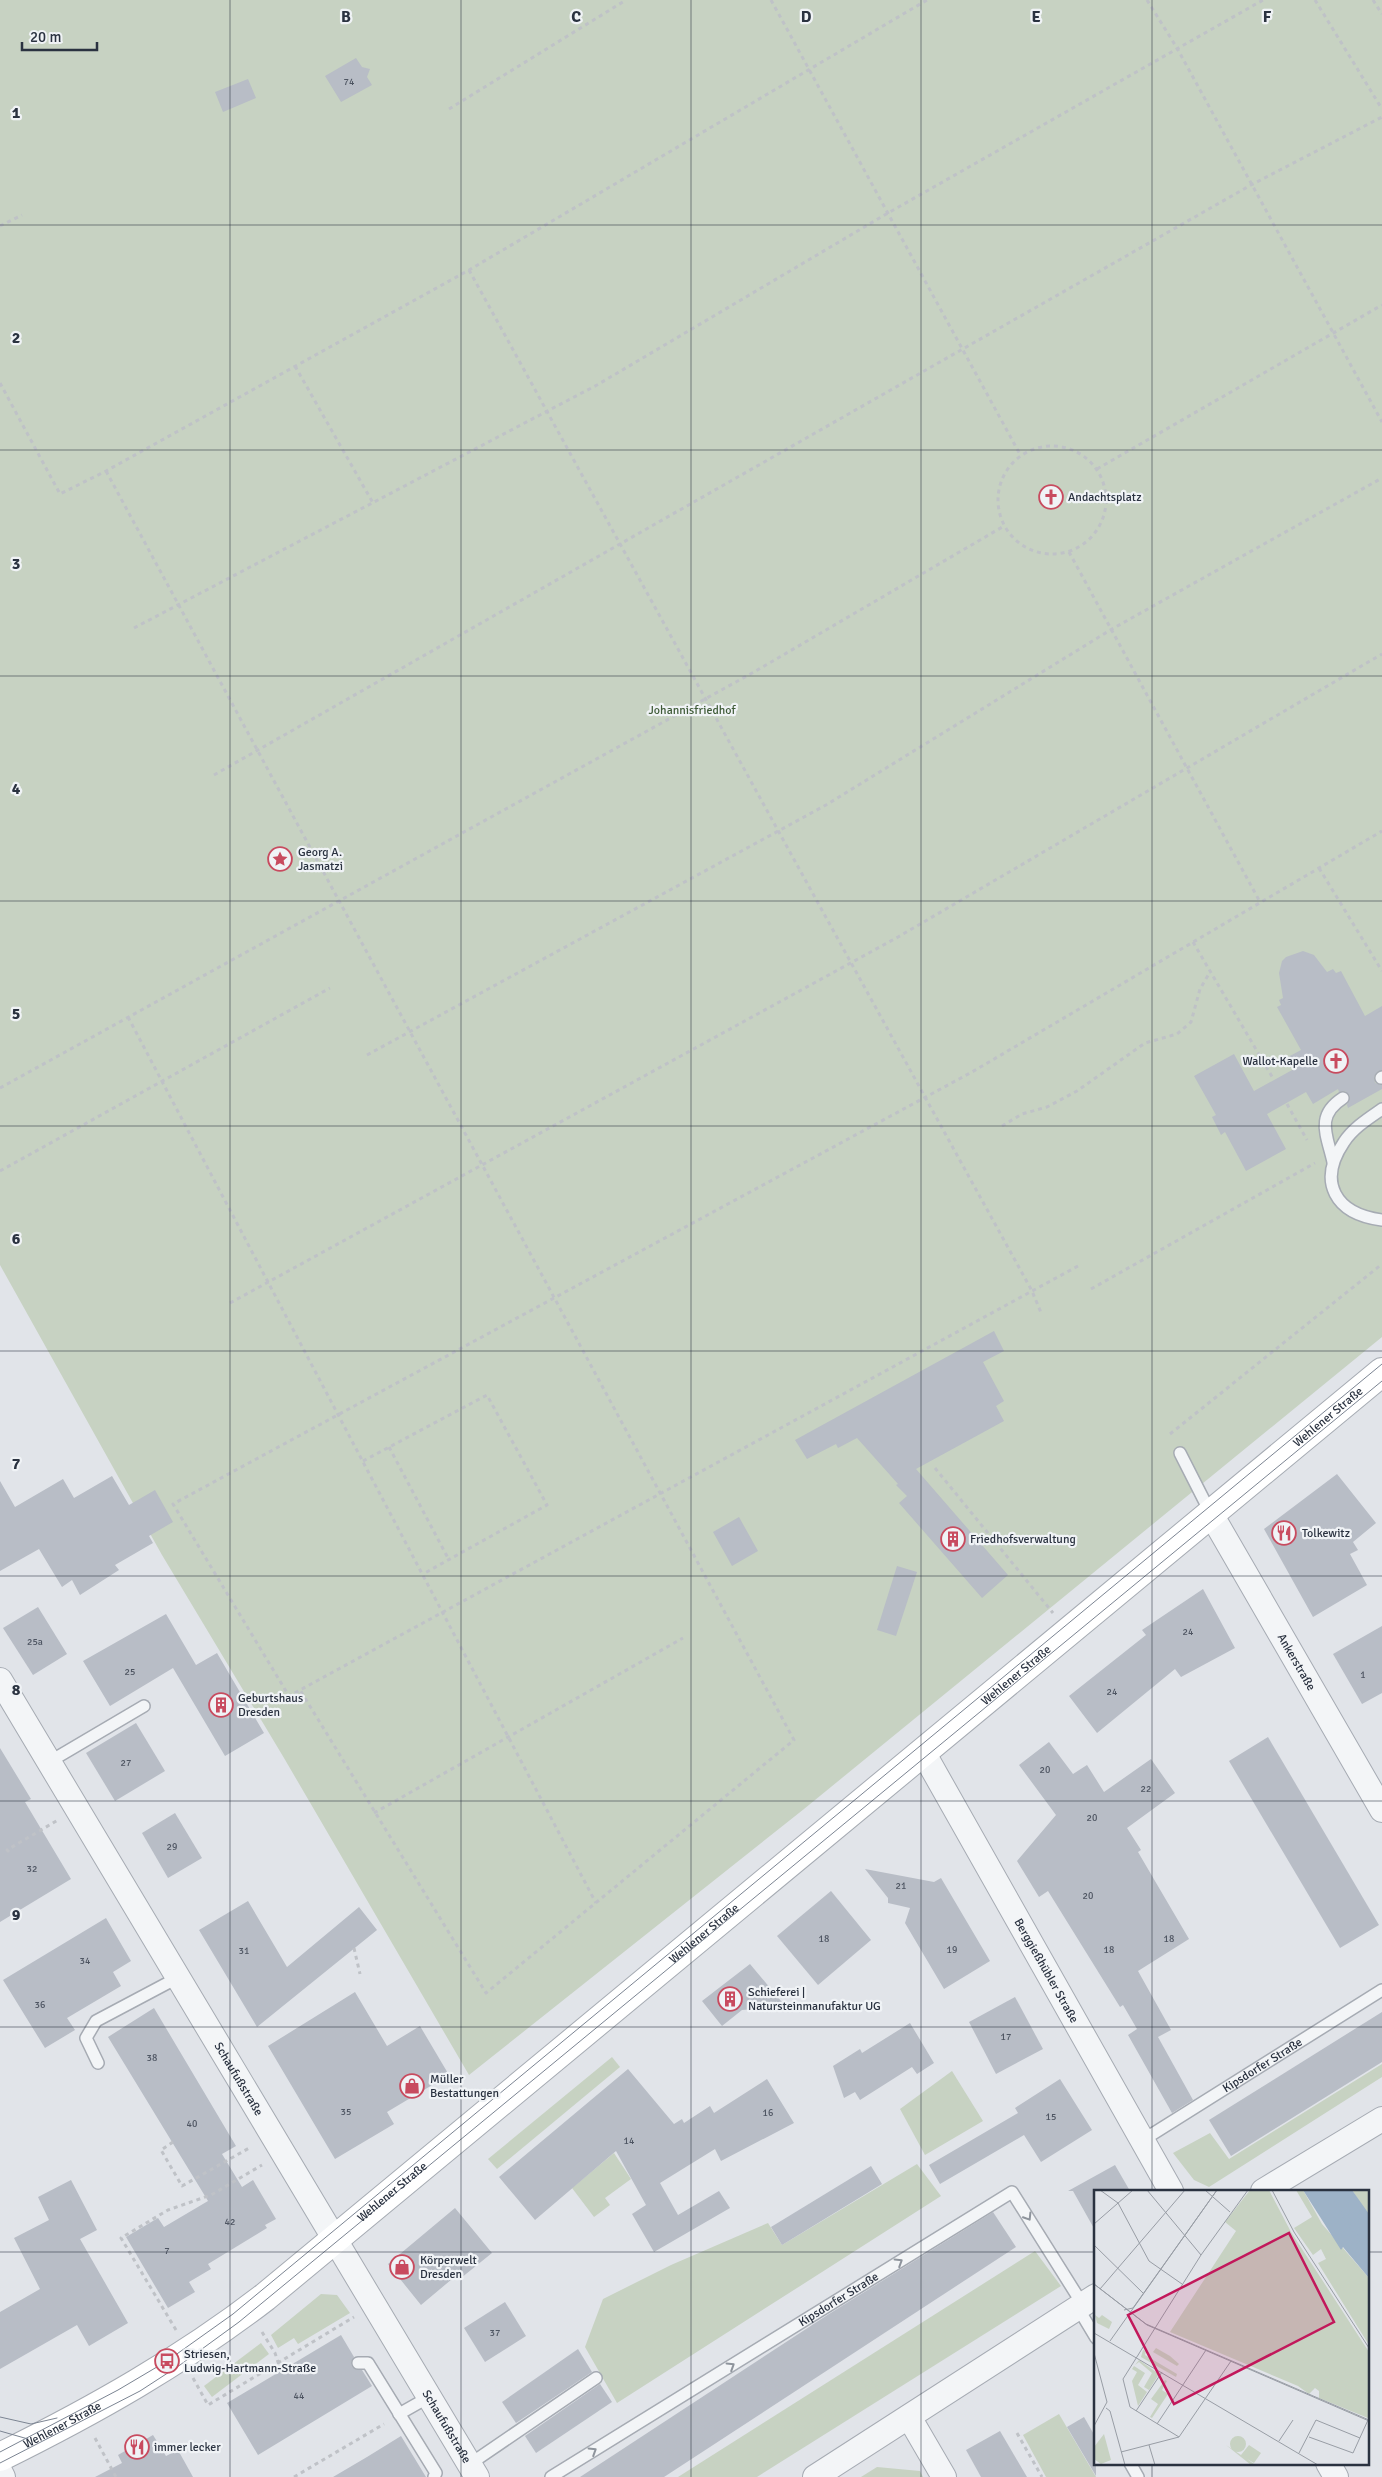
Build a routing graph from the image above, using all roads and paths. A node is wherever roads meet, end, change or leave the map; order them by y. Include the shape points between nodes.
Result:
1 (626, 0) edge
2 (771, 0) edge
3 (927, 0) edge
4 (1148, 0) edge
5 (1263, 0) edge
6 (1315, 0) edge
7 (1373, 0) edge
8 (1382, 14) edge
9 (1176, 48) junction
10 (810, 71) junction
11 (449, 109) dead end
12 (1382, 109) edge
13 (1382, 117) edge
14 (1251, 185) junction
15 (888, 213) junction
16 (22, 215) dead end
17 (0, 226) edge
18 (469, 270) junction
19 (1382, 305) edge
20 (1332, 333) junction
21 (962, 349) junction
22 (295, 366) junction
23 (0, 383) edge
24 (546, 411) junction
25 (1382, 422) edge
26 (1022, 456) junction
27 (1097, 469) junction
28 (106, 471) junction
29 (1382, 478) edge
30 (373, 504) junction
31 (1004, 526) junction
32 (620, 544) junction
33 (1070, 552) junction
34 (178, 604) junction
35 (134, 628) dead end
36 (1112, 629) junction
37 (1382, 654) edge
38 (705, 699) junction
39 (257, 750) junction
40 (1187, 768) junction
41 (214, 775) dead end
42 (778, 831) junction
43 (1382, 831) edge
44 (1319, 868) junction
45 (339, 901) junction
46 (1260, 902) junction
47 (1193, 942) junction
48 (850, 963) junction
49 (1382, 971) edge
50 (1210, 972) junction
51 (330, 988) dead end
52 (128, 1017) junction
53 (410, 1032) junction
54 (367, 1055) dead end
55 (1274, 1080) dead end
56 (162, 1081) junction
57 (0, 1088) edge
58 (924, 1098) junction
59 (1343, 1098) dead end
60 (1287, 1104) dead end
61 (1382, 1109) edge
62 (1002, 1126) dead end
63 (1318, 1162) junction
64 (1333, 1162) junction
65 (483, 1165) junction
66 (0, 1171) edge
67 (1382, 1220) edge
68 (1382, 1264) edge
69 (1078, 1266) dead end
70 (268, 1283) junction
71 (1091, 1289) dead end
72 (1032, 1291) junction
73 (554, 1297) junction
74 (230, 1303) dead end
75 (1042, 1315) dead end
76 (1382, 1372) edge
77 (338, 1415) junction
78 (1170, 1434) dead end
79 (389, 1447) junction
80 (1180, 1453) dead end
81 (363, 1461) junction
82 (935, 1468) dead end
83 (660, 1493) junction
84 (1211, 1514) junction
85 (449, 1560) junction
86 (423, 1574) junction
87 (443, 1612) junction
88 (1067, 1632) junction
89 (682, 1638) dead end
90 (0, 1680) edge
91 (300, 1690) junction
92 (144, 1706) dead end
93 (507, 1737) junction
94 (923, 1752) junction
95 (49, 1762) junction
96 (78, 1809) junction
97 (1382, 1810) edge
98 (374, 1813) junction
99 (9, 1852) dead end
100 (596, 1903) junction
101 (354, 1948) dead end
102 (360, 1974) dead end
103 (179, 1977) junction
104 (1382, 1990) edge
105 (98, 2062) dead end
106 (1382, 2119) edge
107 (1143, 2140) junction
108 (173, 2142) dead end
109 (278, 2143) junction
110 (1169, 2190) edge
111 (1265, 2190) edge
112 (336, 2238) junction
113 (1086, 2303) edge
114 (374, 2305) junction
115 (248, 2310) junction
116 (1094, 2331) edge
117 (186, 2354) junction
118 (278, 2361) junction
119 (358, 2363) dead end
120 (281, 2370) dead end
121 (596, 2378) dead end
122 (430, 2397) junction
123 (399, 2414) junction
124 (83, 2416) junction
125 (909, 2417) junction
126 (1017, 2434) dead end
127 (0, 2457) edge
128 (1131, 2464) edge
129 (1329, 2464) edge
130 (473, 2470) edge
131 (0, 2471) edge
132 (3, 2477) edge
133 (116, 2477) edge
134 (294, 2477) edge
135 (434, 2477) edge
136 (552, 2477) edge
137 (815, 2477) edge
138 (944, 2477) edge
139 (1042, 2477) edge
140 (1138, 2477) edge
141 (1336, 2477) edge

1 - 11 path
2 - 10 path
3 - 10 path
4 - 9 path
5 - 9 path
6 - 12 path
7 - 8 path
9 - 14 path
9 - 15 path
10 - 15 path
10 - 18 path
13 - 14 path
14 - 20 path
14 - 21 path
15 - 21 path
15 - 24 path via 597,385
16 - 17 path
18 - 22 path
18 - 24 path
19 - 20 path
20 - 25 path
20 - 27 path
21 - 26 path
21 - 32 path
22 - 28 path
22 - 30 path
23 - 28 path via 60,494
24 - 30 path
24 - 32 path
26 - 27 path via 1047,446 1060,447 1078,453
26 - 31 path via 1005,474 999,492
27 - 33 path via 1105,488 1106,509 1091,539
28 - 34 path
29 - 36 path
30 - 34 path
31 - 33 path via 1022,546 1047,555
31 - 38 path
32 - 38 path
32 - 39 path
33 - 36 path
34 - 35 path
34 - 39 path
36 - 40 path
36 - 42 path via 826,805
37 - 40 path
38 - 42 path
38 - 45 path
39 - 41 path
39 - 45 path
40 - 46 path
40 - 48 path
42 - 48 path
42 - 53 path
43 - 44 path
44 - 46 path
44 - 49 path
45 - 52 path
45 - 53 path
46 - 47 path
47 - 50 path
47 - 58 path
48 - 58 path
48 - 65 path
50 - 55 path
50 - 62 path via 1200,989 1191,1022 1177,1034 1145,1043 1077,1091
51 - 56 path
52 - 56 path
52 - 57 path
53 - 54 path
53 - 65 path
56 - 66 path
56 - 70 path
58 - 72 path
58 - 73 path
59 - 64 lane via 1330,1106 1324,1124
60 - 63 path
61 - 64 lane via 1345,1140
63 - 64 path
63 - 71 path
64 - 67 lane via 1330,1182 1339,1201 1365,1218
65 - 70 path
65 - 73 path
68 - 78 path
69 - 72 path
70 - 74 path
70 - 77 path
72 - 75 path
72 - 83 path
73 - 77 path
73 - 83 path
76 - 84 main road, Wehlener Straße
77 - 81 path
77 - 91 path via 173,1504 289,1696
79 - 81 path
79 - 85 path
79 - 85 path via 487,1395 547,1505
80 - 84 lane
81 - 86 path
82 - 88 path
83 - 87 path
83 - 100 path via 794,1740
84 - 88 main road, Wehlener Straße
84 - 97 street, Ankerstraße
85 - 86 path
86 - 87 path
87 - 91 path
87 - 93 path
88 - 94 main road, Wehlener Straße
89 - 93 path
90 - 95 street, Schaufußstraße
91 - 98 path
92 - 95 lane
93 - 98 path
93 - 100 path
94 - 107 street, Berggießhübler Straße
94 - 112 main road, Wehlener Straße
95 - 96 street, Schaufußstraße
96 - 99 path via 7,1850
96 - 103 street, Schaufußstraße
98 - 100 path via 486,1993
101 - 102 path
103 - 105 lane via 96,2021 86,2038
103 - 109 street, Schaufußstraße
104 - 107 lane, Kipsdorfer Straße
106 - 111 street
107 - 110 street, Berggießhübler Straße
108 - 109 path via 161,2150 182,2186
109 - 112 street, Schaufußstraße
109 - 117 path via 211,2195 168,2210 121,2238
112 - 114 street, Schaufußstraße
112 - 115 main road, Wehlener Straße
113 - 116 lane
113 - 125 street
136 -> 113 lane, Kipsdorfer Straße via 1012,2192
114 - 118 path
114 - 122 street, Schaufußstraße
115 - 117 main road, Wehlener Straße
115 - 118 path
117 - 118 path via 208,2405
117 - 124 main road, Wehlener Straße
118 - 120 path
119 - 123 lane via 368,2363
121 - 130 lane
122 - 123 lane
122 - 130 street, Schaufußstraße
123 - 134 path
123 - 135 lane via 436,2473
124 - 127 main road, Wehlener Straße
124 - 133 path
125 - 137 street
125 - 138 street
126 - 139 path
128 - 140 lane
129 - 141 street
131 - 132 street

